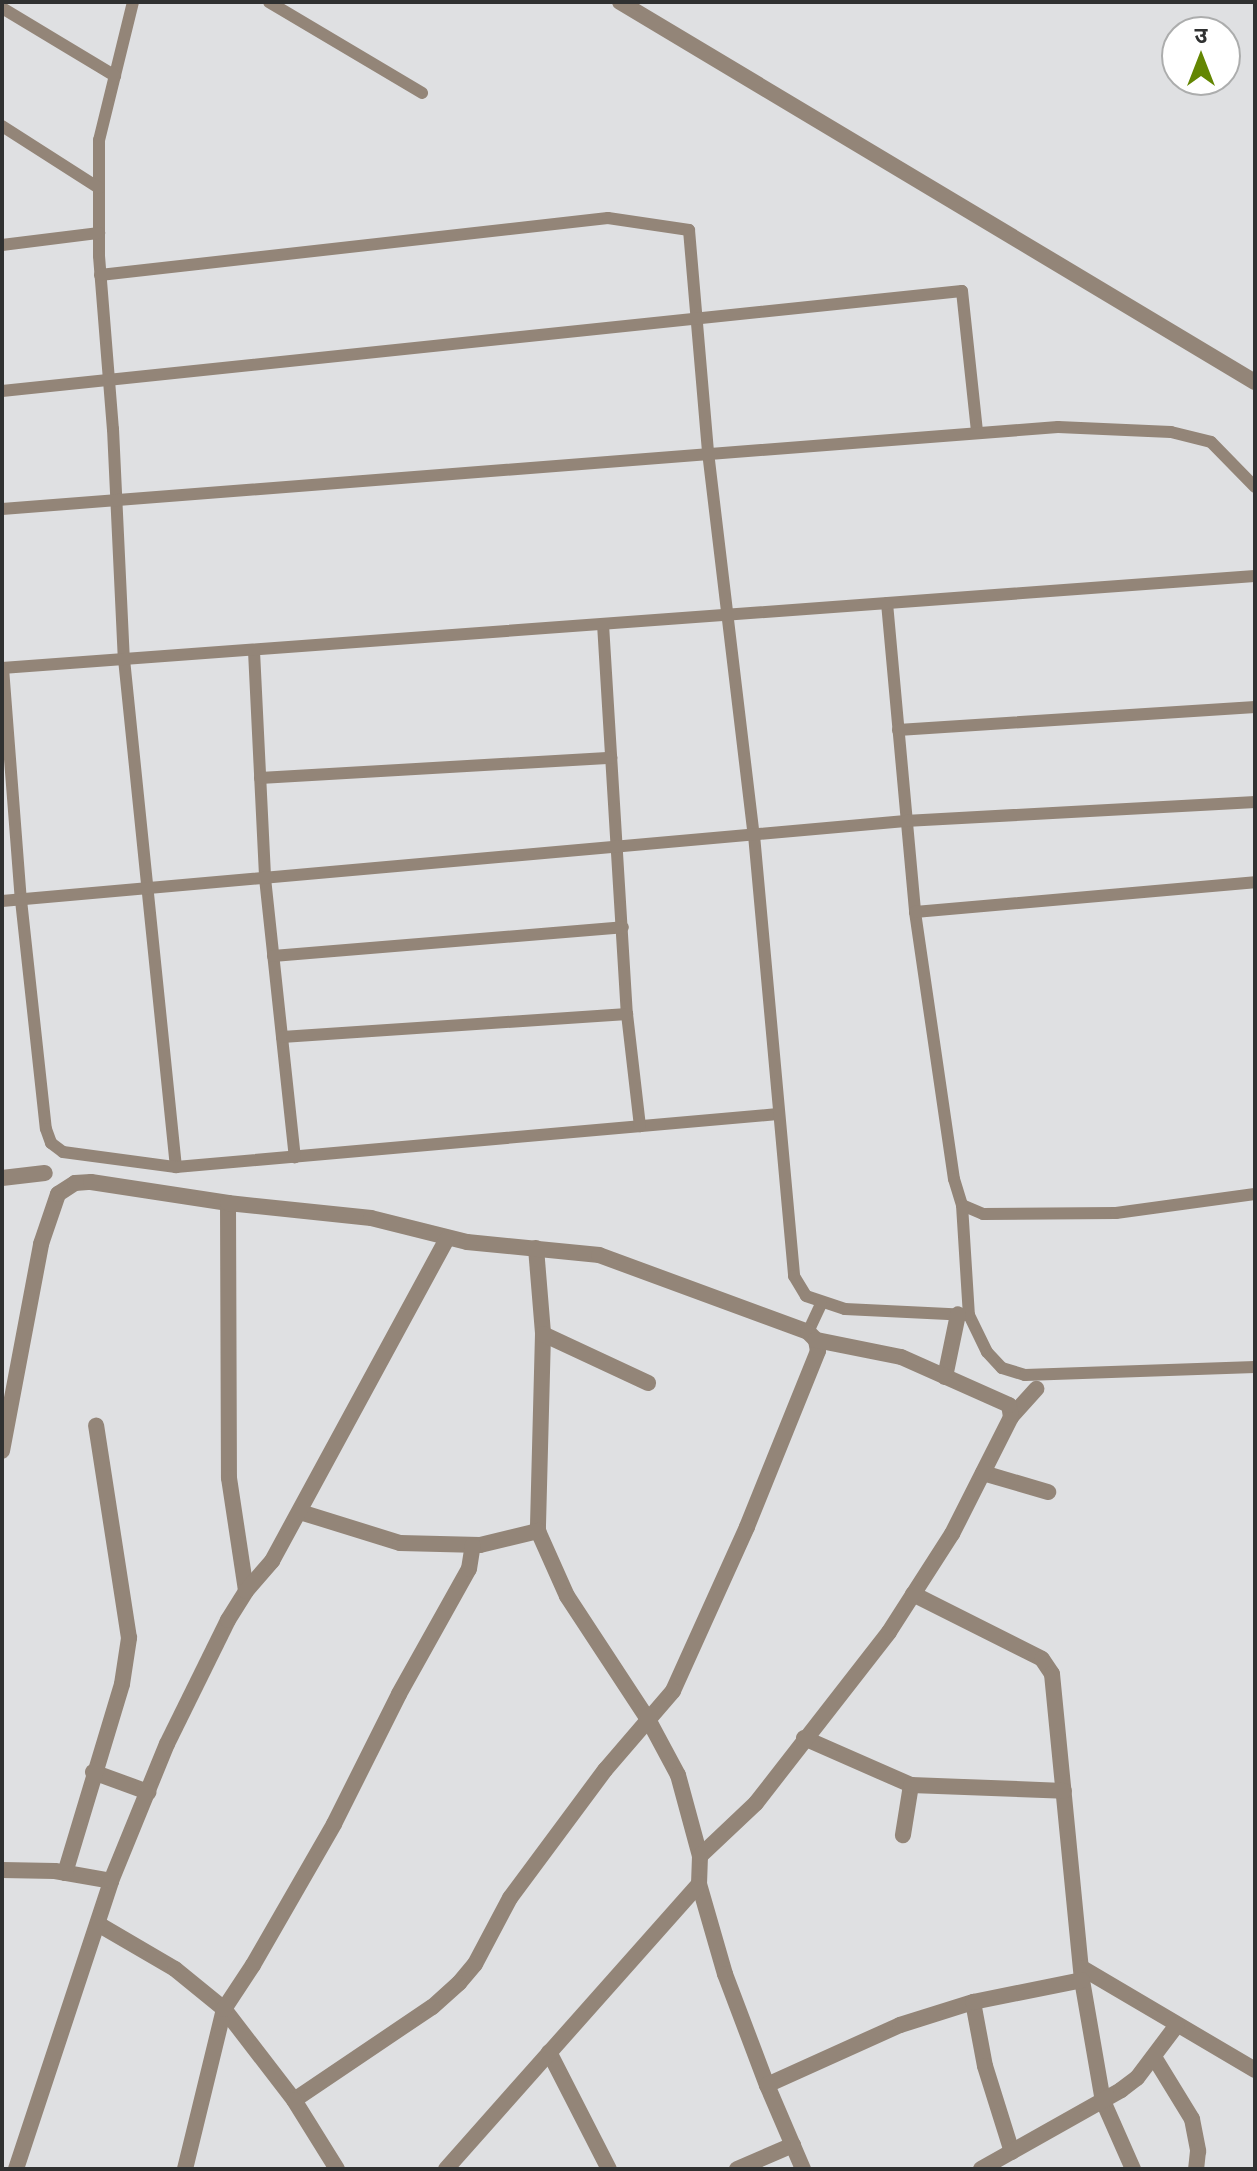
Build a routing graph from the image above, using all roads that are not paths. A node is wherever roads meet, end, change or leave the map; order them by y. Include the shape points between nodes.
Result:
1 (133, 2) edge
2 (269, 2) edge
3 (620, 2) edge
4 (2, 8) edge
5 (115, 76) junction
6 (422, 93) dead end
7 (2, 126) edge
8 (99, 188) junction
9 (99, 233) junction
10 (2, 245) edge
11 (100, 275) junction
12 (696, 318) junction
13 (109, 381) junction
14 (1255, 382) edge
15 (2, 391) edge
16 (977, 432) junction
17 (708, 452) junction
18 (1255, 487) edge
19 (116, 500) junction
20 (2, 509) edge
21 (1255, 576) edge
22 (887, 603) junction
23 (730, 615) junction
24 (603, 624) junction
25 (254, 651) junction
26 (124, 659) junction
27 (2, 668) edge
28 (1255, 707) edge
29 (898, 730) junction
30 (611, 758) junction
31 (260, 778) junction
32 (1255, 802) edge
33 (905, 821) junction
34 (754, 835) junction
35 (619, 847) junction
36 (265, 878) junction
37 (1255, 882) edge
38 (148, 888) junction
39 (21, 900) junction
40 (2, 901) edge
41 (915, 912) junction
42 (623, 927) junction
43 (273, 956) junction
44 (627, 1014) junction
45 (282, 1037) junction
46 (778, 1114) junction
47 (640, 1126) junction
48 (295, 1157) junction
49 (176, 1167) junction
50 (45, 1173) dead end
51 (2, 1178) edge
52 (1255, 1194) edge
53 (228, 1203) junction
54 (962, 1205) junction
55 (447, 1239) junction
56 (536, 1248) junction
57 (821, 1304) junction
58 (963, 1314) junction
59 (543, 1334) junction
60 (812, 1336) junction
61 (1255, 1367) edge
62 (945, 1377) junction
63 (648, 1383) dead end
64 (1036, 1389) dead end
65 (1011, 1417) junction
66 (96, 1426) dead end
67 (2, 1451) edge
68 (983, 1473) junction
69 (1048, 1492) dead end
70 (300, 1512) junction
71 (538, 1531) junction
72 (473, 1545) junction
73 (246, 1591) junction
74 (913, 1594) junction
75 (649, 1721) junction
76 (804, 1738) junction
77 (93, 1772) junction
78 (911, 1785) junction
79 (1064, 1791) junction
80 (148, 1792) junction
81 (903, 1835) dead end
82 (700, 1856) junction
83 (2, 1870) edge
84 (65, 1873) junction
85 (111, 1881) junction
86 (699, 1884) junction
87 (98, 1924) junction
88 (1082, 1974) junction
89 (973, 2002) junction
90 (224, 2009) junction
91 (1177, 2025) junction
92 (549, 2052) junction
93 (1154, 2057) junction
94 (1255, 2070) edge
95 (767, 2085) junction
96 (294, 2100) junction
97 (1103, 2101) junction
98 (793, 2145) junction
99 (1012, 2152) junction
100 (16, 2169) edge
101 (185, 2169) edge
102 (337, 2169) edge
103 (446, 2169) edge
104 (609, 2169) edge
105 (737, 2169) edge
106 (803, 2169) edge
107 (981, 2169) edge
108 (1133, 2169) edge
109 (1196, 2169) edge

1 - 5 lane
2 - 6 lane
3 - 14 street
4 - 5 lane
5 - 8 lane via 99,140
7 - 8 lane
8 - 9 lane
9 - 10 lane
9 - 11 lane
11 - 12 lane via 608,218 689,230
11 - 13 lane
12 - 13 lane
12 - 16 lane via 962,291
12 - 17 lane
13 - 15 lane
13 - 19 lane
16 - 17 lane
16 - 18 lane via 1058,427 1171,432 1211,442
17 - 19 lane
17 - 23 lane
19 - 20 lane
19 - 26 lane
21 - 22 lane
22 - 23 lane
22 - 29 lane
23 - 24 lane
23 - 34 lane
24 - 25 lane
24 - 30 lane
25 - 26 lane
25 - 31 lane
26 - 27 lane
26 - 38 lane
27 - 39 lane
28 - 29 lane
29 - 33 lane
30 - 31 lane
30 - 35 lane
31 - 36 lane
32 - 33 lane
33 - 34 lane
33 - 41 lane
34 - 35 lane
34 - 46 lane
35 - 36 lane
35 - 42 lane
36 - 38 lane
36 - 43 lane
37 - 41 lane
38 - 39 lane
38 - 49 lane
39 - 40 lane
39 - 49 lane via 51,1143 63,1152
41 - 54 lane
42 - 43 lane
42 - 44 lane
43 - 45 lane
44 - 45 lane
44 - 47 lane
45 - 48 lane
46 - 47 lane
46 - 57 lane via 794,1276 806,1296
47 - 48 lane
48 - 49 lane
50 - 51 street
52 - 54 lane via 1116,1213 983,1214
53 - 55 street via 371,1218
53 - 67 street via 91,1182 75,1183 58,1194 41,1244
53 - 73 street via 229,1478
54 - 58 lane
55 - 56 street
55 - 70 street
56 - 59 street
56 - 60 street via 599,1255
57 - 58 lane
57 - 60 lane
58 - 61 lane via 1002,1368 1025,1375
58 - 62 street
59 - 63 street
59 - 71 street
60 - 62 street via 884,1351
60 - 75 street via 818,1351 747,1527 673,1691
62 - 65 street via 1009,1405
64 - 65 street
65 - 68 street
66 - 77 street via 129,1638 122,1684
68 - 69 street
68 - 74 street
70 - 72 street via 400,1543
70 - 73 street via 272,1561
71 - 72 street
71 - 75 street via 567,1596
72 - 90 street via 469,1569 334,1824
73 - 80 street
74 - 76 street
74 - 79 street via 1049,1665
75 - 82 street via 678,1775
75 - 96 street via 605,1770 510,1898 459,1983
76 - 78 street
76 - 82 street via 756,1803
77 - 80 street
77 - 84 street
78 - 79 street
78 - 81 street
79 - 88 street
80 - 85 street
82 - 86 street
83 - 84 street
84 - 85 street
85 - 87 street
86 - 92 street
86 - 95 street via 725,1974
87 - 90 street via 175,1969
87 - 100 street
88 - 89 street
88 - 91 street
88 - 97 street
89 - 95 street via 900,2025
89 - 99 street via 985,2066
90 - 96 street
90 - 101 street
91 - 93 street
91 - 94 street
92 - 103 street
92 - 104 street
93 - 97 street via 1137,2078
93 - 109 street via 1192,2119
95 - 98 street
96 - 102 street
97 - 99 street
97 - 108 street
98 - 105 street
98 - 106 street
99 - 107 street

